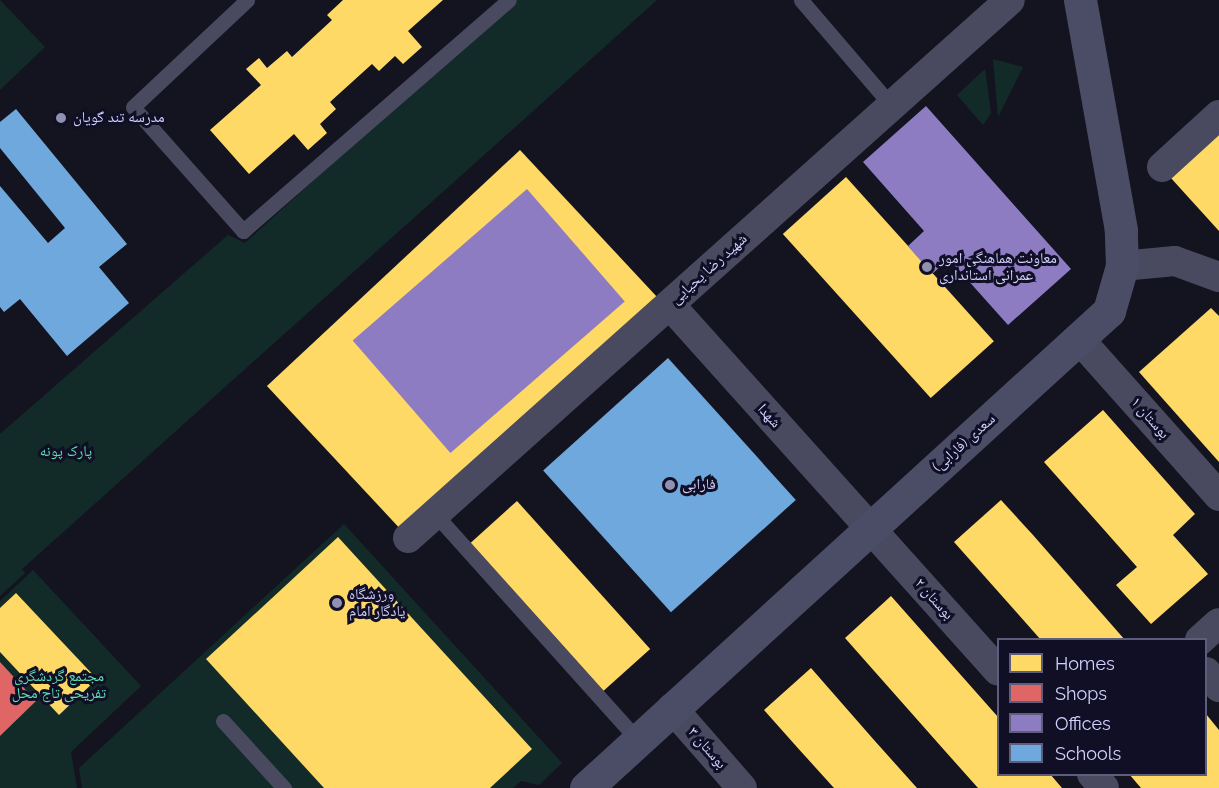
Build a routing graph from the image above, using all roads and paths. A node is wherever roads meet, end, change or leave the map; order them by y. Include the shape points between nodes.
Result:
1 (247, 0) edge
2 (509, 0) edge
3 (801, 0) edge
4 (1010, 0) edge
5 (1080, 0) edge
6 (890, 104) junction
7 (1219, 115) edge
8 (1162, 167) dead end
9 (1155, 263) junction
10 (1122, 266) junction
11 (1219, 277) edge
12 (1219, 294) edge
13 (670, 305) junction
14 (1080, 340) junction
15 (1219, 496) edge
16 (435, 514) junction
17 (869, 528) junction
18 (408, 538) dead end
19 (1219, 622) edge
20 (1201, 638) edge
21 (997, 668) edge
22 (1207, 673) edge
23 (1219, 687) edge
24 (672, 708) junction
25 (223, 721) dead end
26 (638, 740) junction
27 (1094, 776) edge
28 (284, 788) edge
29 (586, 788) edge
30 (742, 788) edge
31 (1104, 788) edge

1 - 2 lane via 133,107 243,231
3 - 6 lane
4 - 6 street, شهید رضا یحیایی
5 - 10 street, سعدی (فارابی) via 1121,230
6 - 13 street, شهید رضا یحیایی
7 - 8 street
9 - 10 street
9 - 11 street via 1175,261
9 - 12 street
10 - 14 street, سعدی (فارابی) via 1109,311
13 - 16 street, شهید رضا یحیایی
13 - 17 street, شهدا
14 - 15 street, بوستان ۱
14 - 17 street, سعدی (فارابی)
16 - 18 street, شهید رضا یحیایی
16 - 26 lane
17 - 21 street, بوستان ۲
17 - 24 street, سعدی (فارابی)
19 - 20 street
22 - 23 street
24 - 26 street, سعدی (فارابی)
24 - 30 street, بوستان ۳
25 - 28 lane
26 - 29 street, سعدی (فارابی)
27 - 31 street

